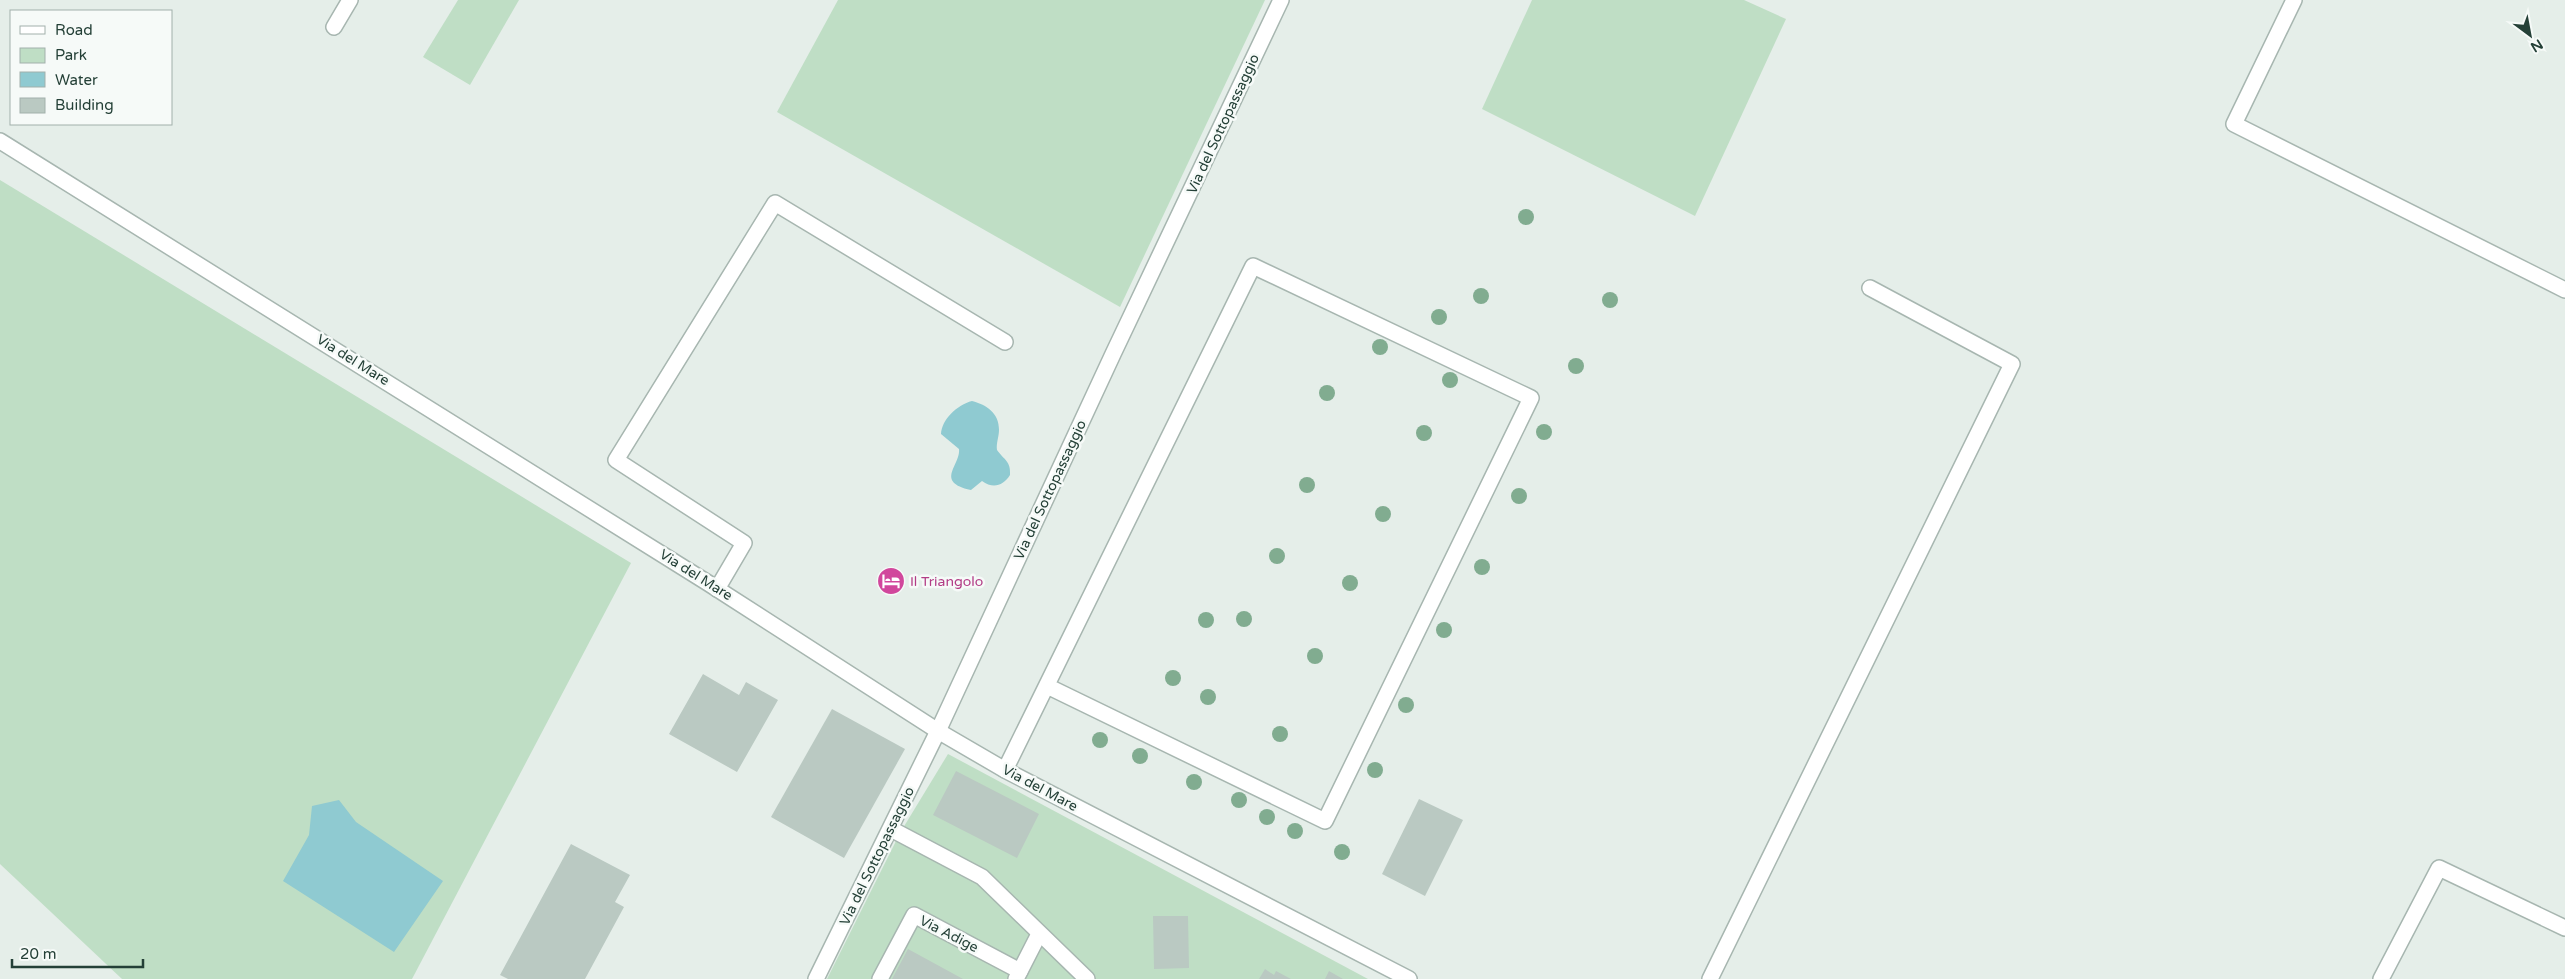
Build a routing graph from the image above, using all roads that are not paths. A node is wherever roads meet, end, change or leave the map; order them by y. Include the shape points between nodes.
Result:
1 (350, 0) edge
2 (1281, 0) edge
3 (2294, 0) edge
4 (334, 28) dead end
5 (0, 141) edge
6 (1870, 288) dead end
7 (2565, 290) edge
8 (1005, 342) dead end
9 (717, 589) junction
10 (1047, 686) junction
11 (938, 731) junction
12 (1005, 770) junction
13 (891, 829) junction
14 (2565, 928) edge
15 (1039, 934) junction
16 (1018, 975) edge
17 (816, 979) edge
18 (880, 979) edge
19 (1086, 979) edge
20 (1409, 979) edge
21 (1710, 979) edge
22 (2381, 979) edge

1 - 4 street
2 - 11 street, Via del Sottopassaggio
3 - 7 street via 2234,124
5 - 9 street, Via del Mare
6 - 21 street via 2012,364
8 - 9 street via 776,203 616,460 744,543
9 - 11 street, Via del Mare
10 - 10 street via 1253,266 1532,398 1325,821
10 - 12 street
11 - 12 street, Via del Mare
11 - 13 street, Via del Sottopassaggio
12 - 20 street, Via del Mare
13 - 15 street via 982,877
13 - 17 street, Via del Sottopassaggio
14 - 22 street via 2439,868
15 - 16 street
15 - 19 street
16 - 18 street, Via Adige via 914,916

